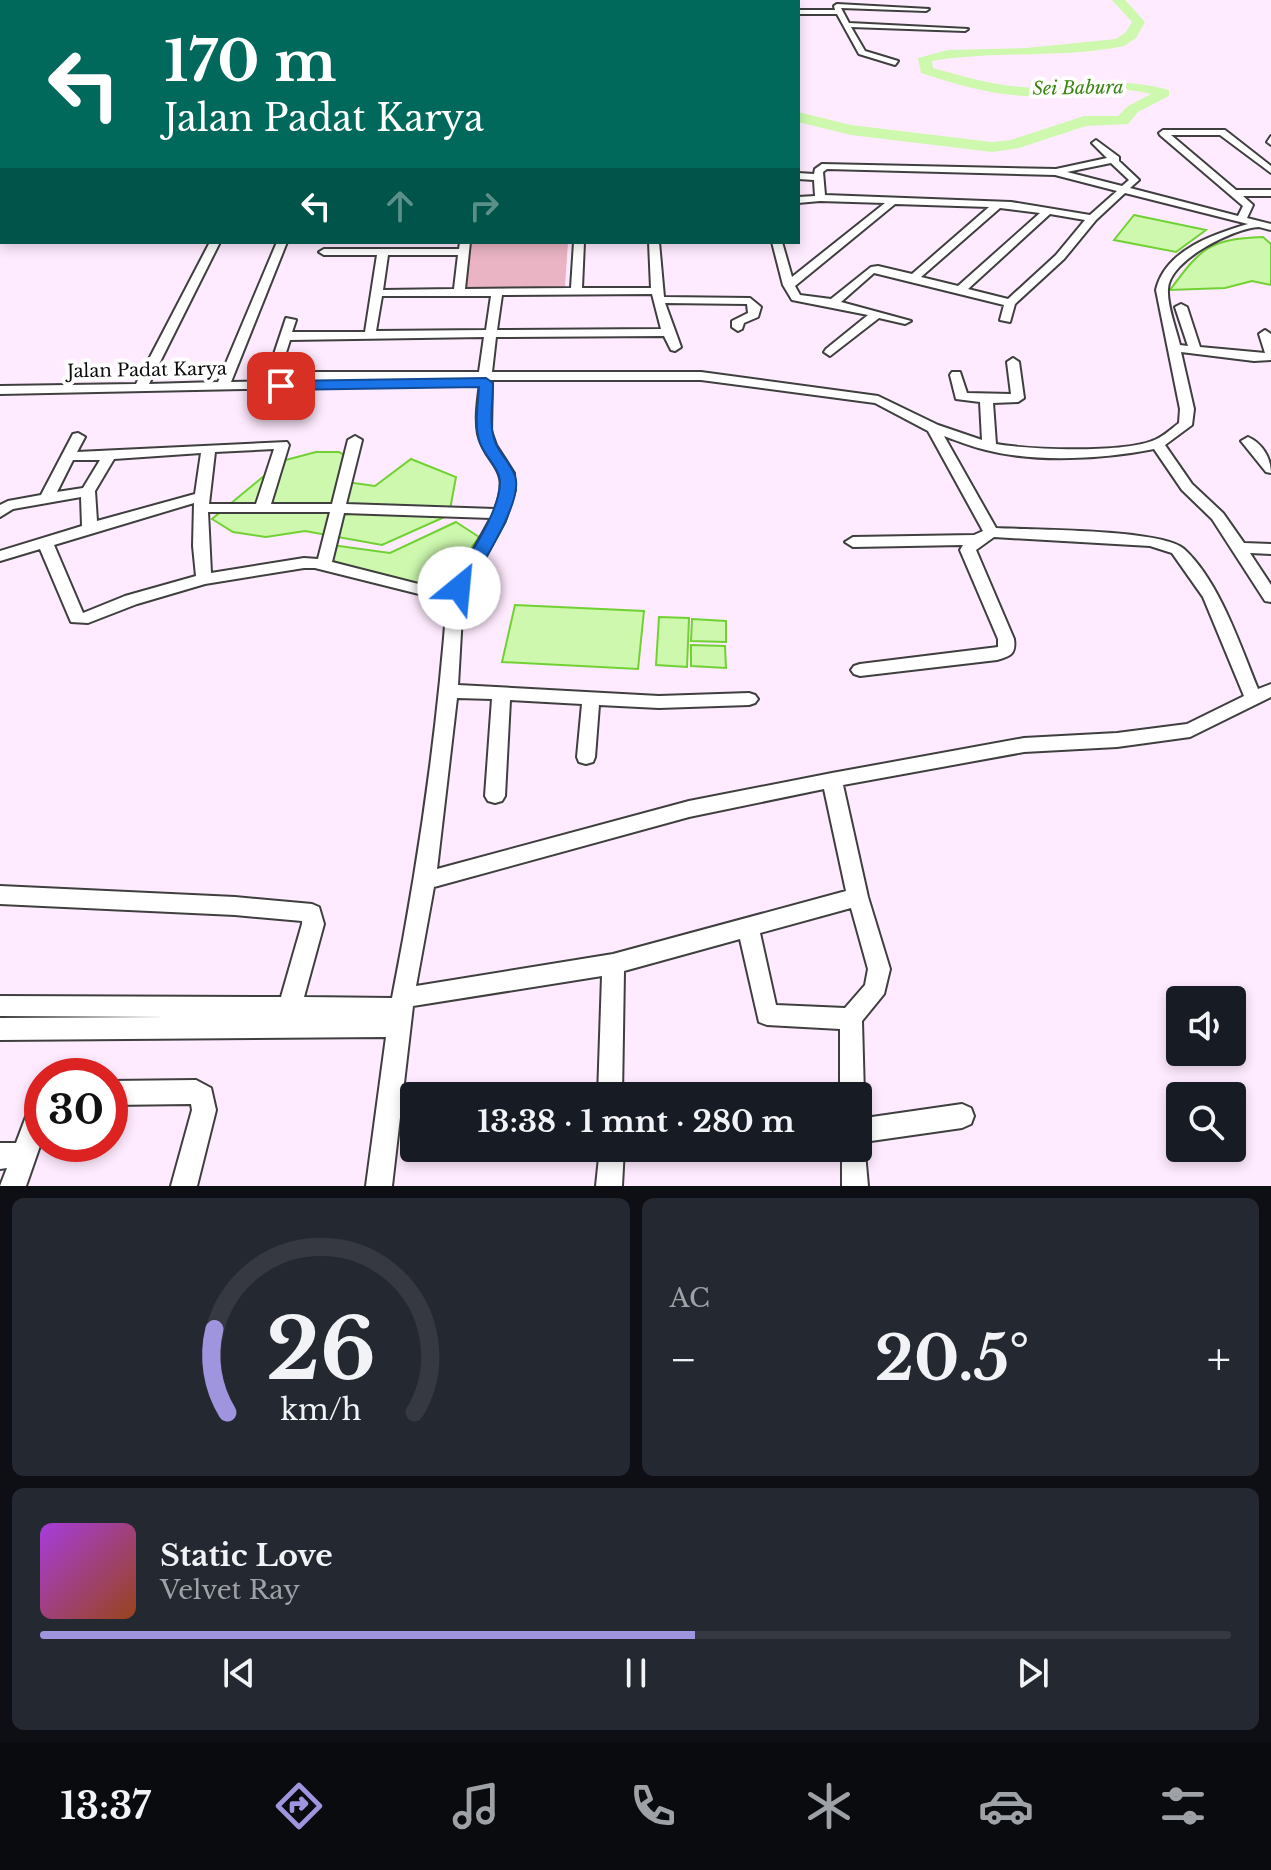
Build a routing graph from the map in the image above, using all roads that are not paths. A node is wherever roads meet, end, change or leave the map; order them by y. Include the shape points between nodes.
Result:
1 (926, 9) dead end
2 (800, 12) edge
3 (839, 12) junction
4 (846, 25) junction
5 (965, 29) dead end
6 (895, 63) dead end
7 (1096, 143) dead end
8 (1116, 159) junction
9 (1271, 170) edge
10 (1055, 172) junction
11 (800, 176) edge
12 (818, 177) junction
13 (1125, 191) junction
14 (1234, 193) junction
15 (1271, 193) edge
16 (820, 198) junction
17 (800, 200) edge
18 (891, 203) junction
19 (997, 205) junction
20 (1049, 210) junction
21 (1092, 218) junction
22 (1242, 219) junction
23 (1265, 226) edge
24 (214, 244) edge
25 (281, 244) edge
26 (579, 244) edge
27 (654, 244) edge
28 (778, 244) edge
29 (464, 247) edge
30 (383, 251) junction
31 (324, 252) dead end
32 (916, 276) junction
33 (789, 285) junction
34 (961, 289) junction
35 (459, 292) junction
36 (502, 292) junction
37 (576, 292) junction
38 (379, 293) junction
39 (656, 295) junction
40 (833, 303) junction
41 (1010, 303) junction
42 (1181, 307) dead end
43 (876, 315) junction
44 (290, 320) dead end
45 (1006, 320) dead end
46 (905, 321) dead end
47 (738, 327) dead end
48 (667, 332) junction
49 (497, 334) junction
50 (1265, 334) dead end
51 (370, 335) junction
52 (285, 336) junction
53 (675, 347) dead end
54 (1176, 348) junction
55 (1195, 349) junction
56 (830, 352) dead end
57 (1271, 354) edge
58 (1013, 362) dead end
59 (956, 375) dead end
60 (490, 378) junction
61 (223, 386) junction
62 (140, 388) junction
63 (0, 390) edge
64 (986, 399) junction
65 (933, 428) junction
66 (78, 437) dead end
67 (355, 440) dead end
68 (1248, 441) dead end
69 (1158, 444) junction
70 (989, 447) junction
71 (209, 448) junction
72 (106, 455) junction
73 (68, 456) junction
74 (1271, 469) edge
75 (88, 491) junction
76 (47, 497) junction
77 (201, 503) junction
78 (262, 508) junction
79 (337, 508) junction
80 (0, 513) edge
81 (499, 514) junction
82 (90, 528) junction
83 (984, 536) junction
84 (853, 542) dead end
85 (45, 543) junction
86 (1240, 548) junction
87 (1271, 549) edge
88 (0, 556) edge
89 (324, 565) junction
90 (204, 579) junction
91 (1271, 597) edge
92 (455, 598) junction
93 (860, 670) dead end
94 (449, 691) junction
95 (1263, 695) edge
96 (501, 696) junction
97 (591, 698) junction
98 (749, 699) dead end
99 (586, 757) dead end
100 (832, 780) junction
101 (495, 796) dead end
102 (425, 881) junction
103 (0, 895) edge
104 (858, 897) junction
105 (748, 927) junction
106 (613, 964) junction
107 (0, 1006) edge
108 (290, 1007) junction
109 (401, 1011) junction
110 (851, 1019) junction
111 (0, 1029) edge
112 (610, 1082) edge
113 (852, 1082) edge
114 (128, 1093) edge
115 (962, 1116) dead end
116 (872, 1129) edge
117 (24, 1136) edge
118 (12, 1156) edge
119 (611, 1162) edge
120 (854, 1162) edge
121 (13, 1186) edge
122 (184, 1186) edge
123 (379, 1186) edge
124 (609, 1186) edge
125 (855, 1186) edge

1 - 3 street via 837,6
2 - 3 street
3 - 4 street
4 - 5 street
4 - 6 street via 862,52
7 - 8 street
8 - 10 street
8 - 13 street via 1134,177
9 - 14 street via 1222,132 1163,133
10 - 12 street via 831,166 819,169
10 - 13 street
11 - 12 street
12 - 16 street
13 - 21 street
13 - 22 street
14 - 15 street
14 - 22 street via 1248,205
16 - 17 street
16 - 18 street
18 - 19 street
18 - 33 street
19 - 20 street
19 - 32 street
20 - 21 street
20 - 34 street
21 - 41 street via 1060,257
22 - 23 street
23 - 54 street via 1205,240 1163,281
24 - 62 street
25 - 61 street
26 - 37 street
27 - 39 street
28 - 33 street
29 - 30 street
29 - 35 street
30 - 31 street
30 - 38 street
32 - 34 street
32 - 40 street via 874,269
33 - 40 street via 799,300
34 - 41 street
35 - 36 street
35 - 38 street
36 - 37 street
36 - 49 street
37 - 39 street
38 - 51 street
39 - 47 street via 750,301 754,315 738,321
39 - 48 street
40 - 43 street
41 - 45 street
42 - 55 street
43 - 46 street
43 - 56 street
44 - 52 street
48 - 49 street
48 - 53 street
49 - 51 street
49 - 60 street
50 - 57 street
51 - 52 street
52 - 60 street via 275,369 281,376
54 - 55 street
54 - 69 street via 1185,425
55 - 57 street via 1254,357
58 - 64 street via 1018,398
59 - 64 street via 961,396
60 - 61 street, Jalan Padat Karya
60 - 65 street via 679,374 774,384 878,400
60 - 81 street via 485,429 508,478
61 - 62 street, Jalan Padat Karya
62 - 63 street, Jalan Padat Karya
64 - 70 street
65 - 70 street
65 - 83 street
66 - 73 street
67 - 79 street
68 - 74 street
69 - 70 street via 1105,454
69 - 86 street
71 - 72 street
71 - 77 street
71 - 78 street via 282,445
72 - 73 street
72 - 75 street
73 - 76 street
75 - 76 street
75 - 82 street
76 - 80 street via 8,505
77 - 78 street
77 - 82 street
77 - 90 street
78 - 79 street
79 - 81 street
79 - 89 street
81 - 92 street
82 - 85 street
83 - 84 street
83 - 93 street via 968,550 1007,650
83 - 95 street via 1171,546 1211,596
85 - 88 street
85 - 90 street via 77,618
86 - 87 street
86 - 91 street
89 - 90 street via 304,563
89 - 92 street
92 - 94 street
94 - 96 street
94 - 102 street
95 - 100 street via 1190,730 1024,745
96 - 97 street
96 - 101 street
97 - 98 street
97 - 99 street
100 - 102 street via 615,827
100 - 104 street
102 - 109 street
103 - 108 street via 312,913
104 - 105 street
104 - 110 street via 879,980 872,998
105 - 106 street
105 - 110 street via 767,1015
106 - 109 street
106 - 112 street
107 - 108 street
108 - 109 street
109 - 111 street
109 - 123 street
110 - 113 street
114 - 122 street via 202,1096 204,1110
115 - 116 street
117 - 118 street
118 - 121 street
119 - 124 street
120 - 125 street

